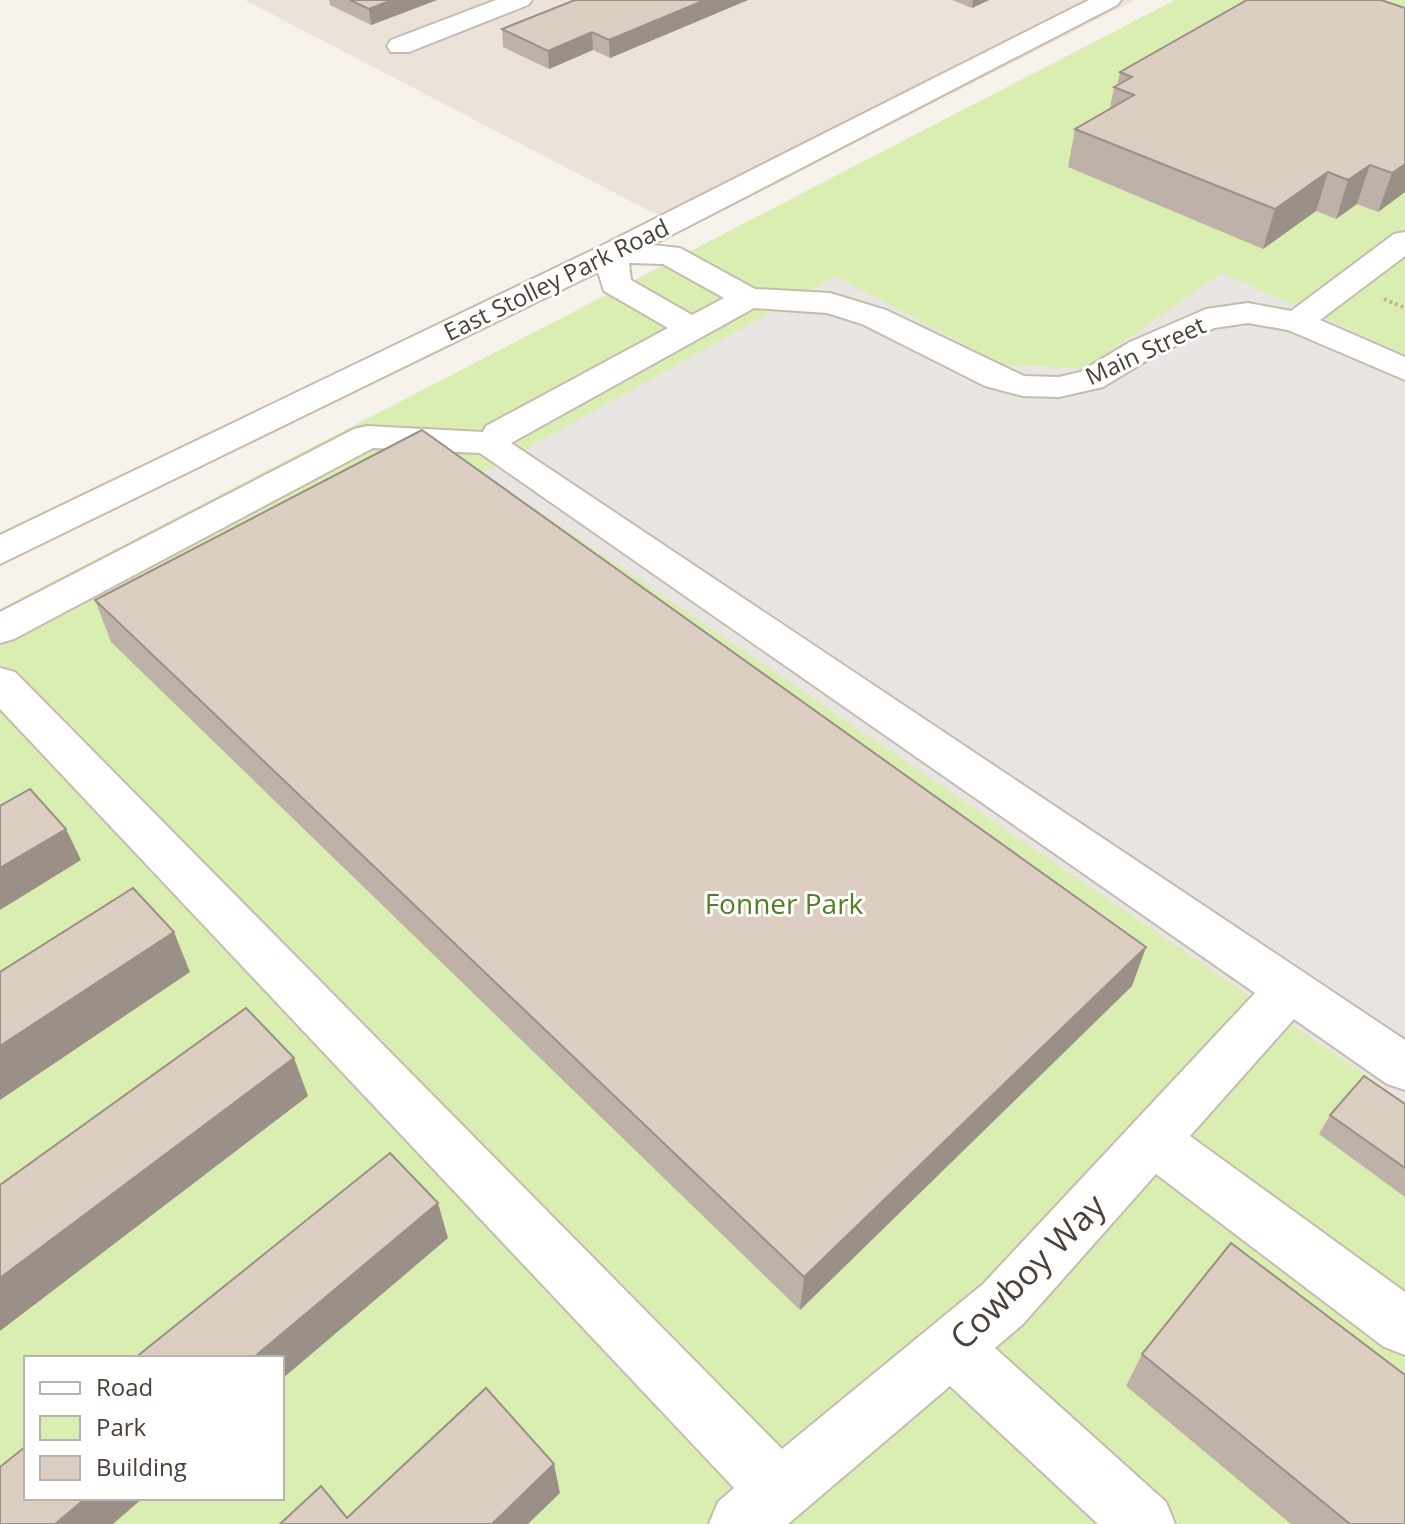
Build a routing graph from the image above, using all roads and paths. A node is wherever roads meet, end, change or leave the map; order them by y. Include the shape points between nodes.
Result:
1 (519, 0) edge
2 (1108, 0) edge
3 (400, 46) dead end
4 (1405, 241) edge
5 (612, 253) junction
6 (748, 298) junction
7 (1297, 322) junction
8 (693, 329) junction
9 (1405, 370) edge
10 (493, 443) junction
11 (0, 551) edge
12 (0, 629) edge
13 (0, 683) edge
14 (1288, 991) junction
15 (1405, 1068) edge
16 (1153, 1140) junction
17 (1405, 1327) edge
18 (952, 1348) junction
19 (759, 1508) edge
20 (1144, 1524) edge

1 - 3 street
2 - 5 street, East Stolley Park Road
4 - 7 street
5 - 6 street via 669,255
5 - 8 street via 615,284
5 - 11 street, East Stolley Park Road
6 - 7 street, Main Street via 830,303 874,317 997,379 1023,386 1059,387 1091,380 1206,319 1248,313
6 - 8 street
7 - 9 street, Main Street
8 - 10 street via 499,434
10 - 12 street via 367,437
10 - 14 street via 497,451
13 - 19 street
14 - 15 street
14 - 16 street, Cowboy Way
16 - 17 street
16 - 18 street, Cowboy Way via 1003,1304
18 - 19 street, Cowboy Way
18 - 20 street

